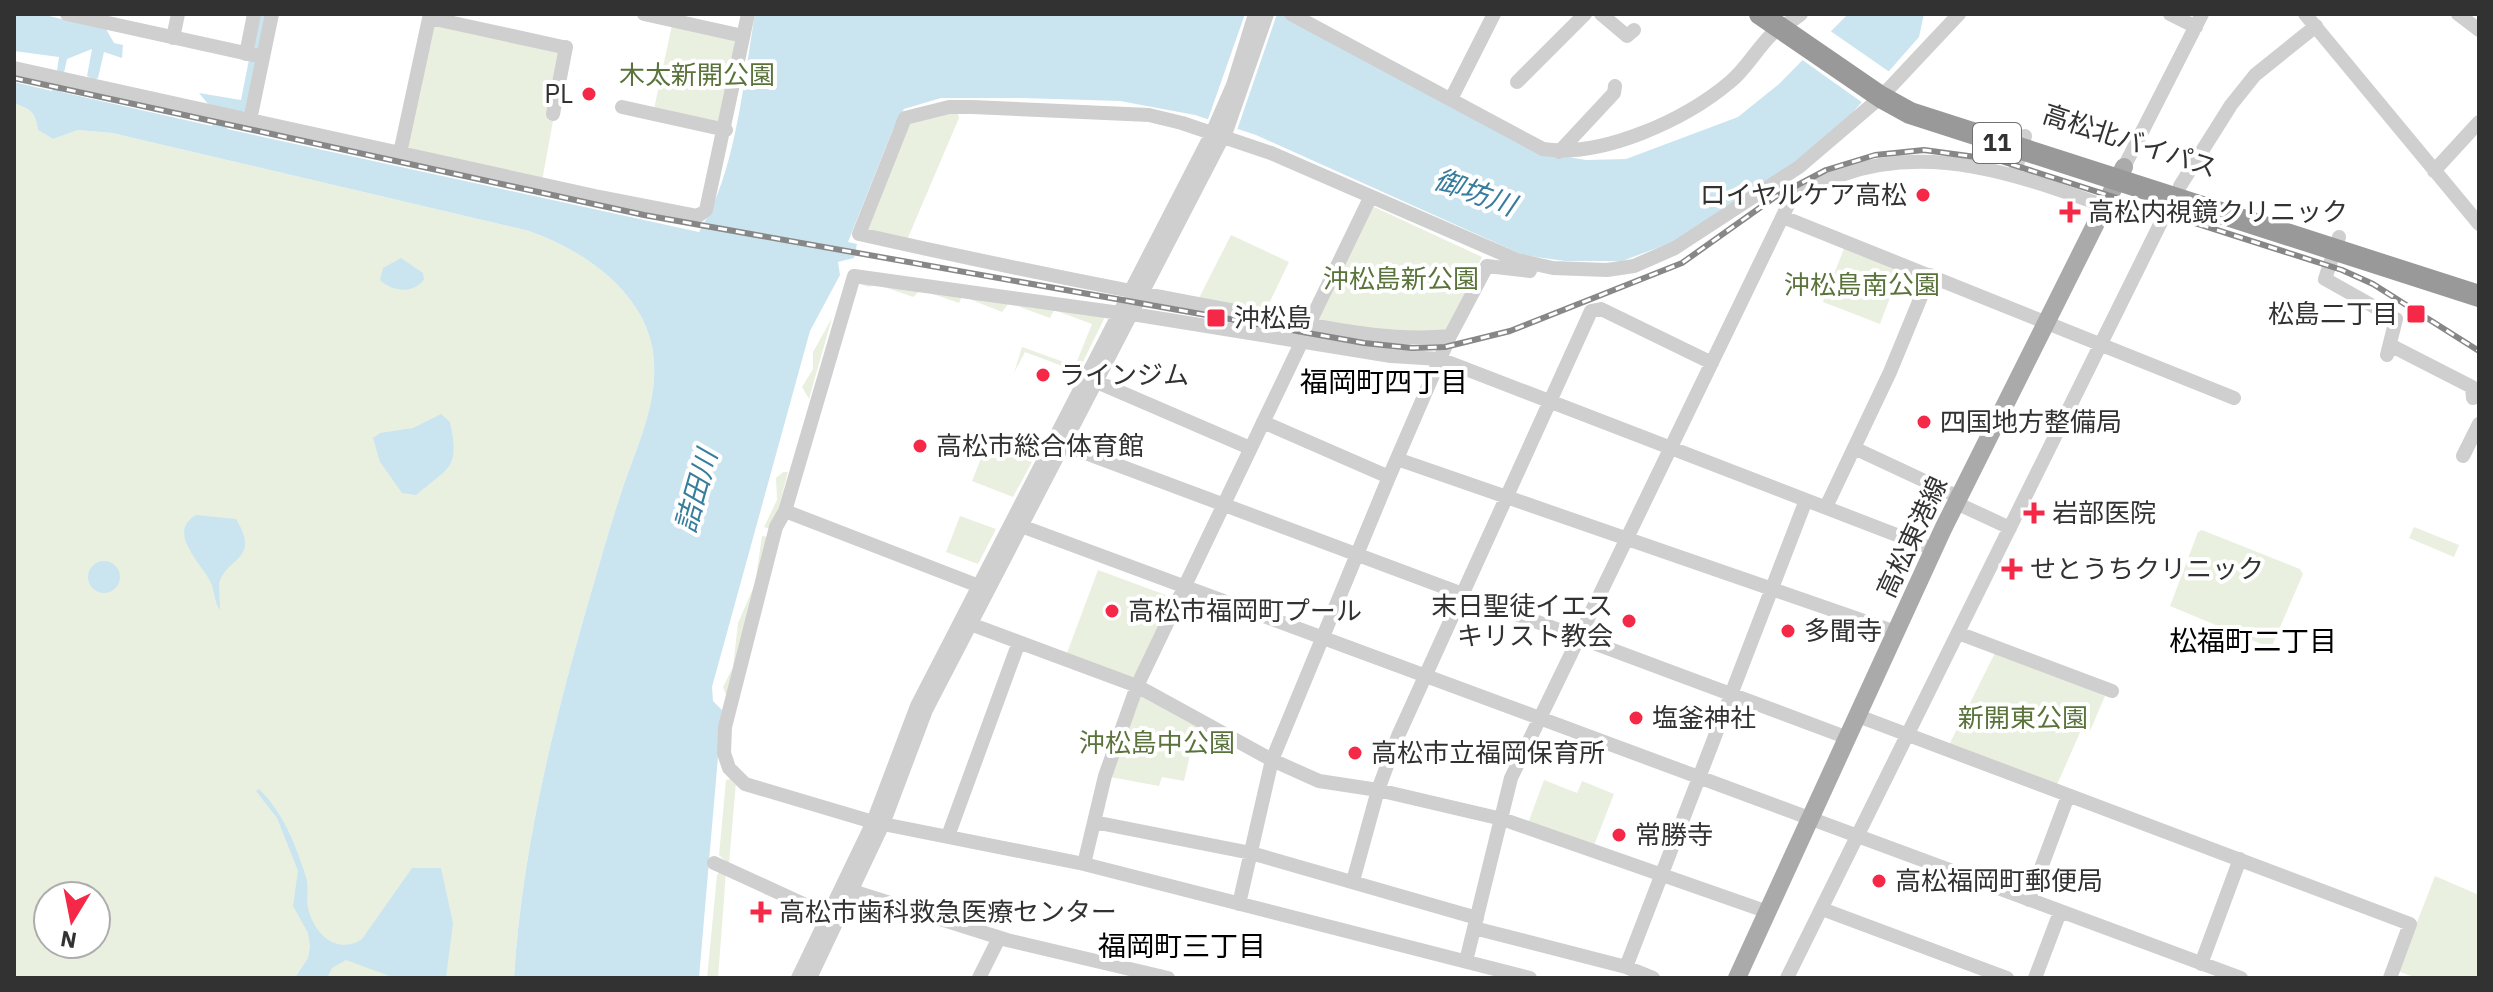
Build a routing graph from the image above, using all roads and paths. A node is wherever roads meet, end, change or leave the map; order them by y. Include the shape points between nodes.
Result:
1 (67, 14) edge
2 (178, 14) edge
3 (254, 14) edge
4 (272, 14) edge
5 (644, 14) edge
6 (748, 14) edge
7 (1255, 14) edge
8 (1267, 14) edge
9 (1291, 14) edge
10 (1494, 14) edge
11 (1585, 14) edge
12 (1601, 14) edge
13 (1760, 14) edge
14 (1959, 14) edge
15 (2170, 14) edge
16 (2458, 14) edge
17 (430, 16) edge
18 (2310, 18) edge
19 (1789, 19) edge
20 (2199, 20) edge
21 (1634, 30) dead end
22 (2479, 30) edge
23 (743, 36) junction
24 (173, 38) junction
25 (246, 54) junction
26 (263, 57) junction
27 (14, 68) edge
28 (1517, 82) dead end
29 (1615, 86) dead end
30 (1881, 90) junction
31 (1451, 99) junction
32 (622, 107) dead end
33 (553, 114) dead end
34 (250, 120) junction
35 (2478, 123) edge
36 (726, 130) junction
37 (1219, 131) junction
38 (2023, 143) junction
39 (1559, 152) junction
40 (400, 153) junction
41 (2434, 171) junction
42 (2121, 174) junction
43 (2014, 176) junction
44 (2177, 192) junction
45 (1370, 198) junction
46 (2105, 206) junction
47 (1783, 217) junction
48 (2479, 224) edge
49 (2337, 243) junction
50 (1538, 266) junction
51 (1930, 275) junction
52 (2479, 283) edge
53 (1137, 293) junction
54 (2479, 296) edge
55 (1126, 313) junction
56 (2047, 321) junction
57 (1309, 324) junction
58 (1450, 336) junction
59 (1302, 341) junction
60 (2101, 343) junction
61 (1440, 359) junction
62 (1712, 363) junction
63 (1097, 382) junction
64 (2234, 398) dead end
65 (2473, 398) dead end
66 (1551, 400) junction
67 (1263, 422) junction
68 (2479, 424) edge
69 (1064, 445) junction
70 (1670, 447) junction
71 (1250, 448) junction
72 (1854, 448) junction
73 (2463, 456) dead end
74 (1397, 459) junction
75 (1389, 477) junction
76 (1506, 497) junction
77 (1806, 500) junction
78 (1958, 500) junction
79 (1223, 505) junction
80 (1826, 507) junction
81 (785, 511) junction
82 (1018, 524) junction
83 (2010, 528) junction
84 (1626, 538) junction
85 (1933, 549) junction
86 (1356, 554) junction
87 (1184, 586) junction
88 (984, 588) junction
89 (1773, 589) junction
90 (1462, 593) junction
91 (966, 622) junction
92 (1896, 632) junction
93 (1958, 633) junction
94 (1579, 636) junction
95 (1321, 637) junction
96 (1019, 642) junction
97 (1425, 676) junction
98 (1137, 686) junction
99 (2112, 691) dead end
100 (1732, 693) junction
101 (1858, 716) junction
102 (1538, 718) junction
103 (1909, 736) junction
104 (1848, 738) junction
105 (1272, 760) junction
106 (1699, 777) junction
107 (1378, 790) junction
108 (2068, 796) junction
109 (1502, 819) junction
110 (1811, 820) junction
111 (1094, 822) junction
112 (878, 823) junction
113 (948, 836) junction
114 (1859, 836) junction
115 (1251, 853) junction
116 (2240, 859) junction
117 (714, 863) dead end
118 (1084, 864) junction
119 (1662, 874) junction
120 (1353, 881) junction
121 (852, 891) junction
122 (2029, 900) junction
123 (1239, 904) junction
124 (1822, 909) junction
125 (1768, 912) junction
126 (2060, 912) junction
127 (833, 918) junction
128 (1476, 923) junction
129 (999, 938) junction
130 (1466, 961) junction
131 (2201, 964) junction
132 (1626, 967) junction
133 (798, 978) edge
134 (810, 978) edge
135 (979, 978) edge
136 (1168, 978) edge
137 (1530, 978) edge
138 (1653, 978) edge
139 (1737, 978) edge
140 (1787, 978) edge
141 (2007, 978) edge
142 (2035, 978) edge
143 (2241, 978) edge
144 (2390, 978) edge

1 - 24 street
2 - 24 street
3 - 25 street
4 - 26 street
5 - 23 street
6 - 23 street
7 - 37 street
8 - 37 street
9 - 31 street
10 - 31 street
11 - 28 street
12 - 21 street via 1627,36
13 - 19 highway, 高松北バイパス / 11
14 - 30 street
15 - 20 street
16 - 22 street
17 - 33 street via 565,47
17 - 40 street
18 - 41 street
18 - 44 street via 2231,105
19 - 30 highway, 高松北バイパス / 11
19 - 39 street via 1734,79 1689,111 1594,150
20 - 42 street
23 - 36 street
24 - 25 street
25 - 26 street
26 - 34 street
27 - 34 street
29 - 39 street
30 - 38 highway, 高松北バイパス / 11 via 1926,119
30 - 50 street via 1799,167 1656,258 1607,270
31 - 39 street via 1543,149
32 - 36 street
34 - 40 street
35 - 41 street
36 - 40 street via 706,210 698,216
37 - 45 street
37 - 53 street
37 - 53 street via 1134,114 949,107 905,118 859,234
38 - 42 highway, 高松北バイパス / 11
38 - 43 street
41 - 48 street
42 - 44 highway, 高松北バイパス / 11
42 - 46 main road, 高松東港線
43 - 46 street
43 - 47 street via 1950,161 1880,164 1811,185 1794,195
44 - 49 highway, 高松北バイパス / 11
44 - 60 street
45 - 50 street
45 - 57 street
46 - 56 main road, 高松東港線
47 - 51 street
47 - 62 street
49 - 52 highway, 高松北バイパス / 11
49 - 54 highway, 高松北バイパス / 11
49 - 65 street via 2325,279 2396,319 2388,350 2472,387
50 - 58 street via 1529,272 1487,266
51 - 56 street
51 - 72 street
53 - 55 street
53 - 57 street
55 - 59 street
55 - 63 street
55 - 81 street via 854,276
55 - 82 street
56 - 60 street
56 - 78 main road, 高松東港線
57 - 58 street via 1392,337
58 - 61 street
59 - 61 street
59 - 67 street
60 - 64 street
60 - 83 street
61 - 66 street
61 - 74 street
62 - 66 street via 1597,308 1591,311
62 - 70 street
63 - 69 street
63 - 71 street
66 - 70 street
66 - 76 street
67 - 71 street
67 - 75 street
68 - 73 street
69 - 79 street
69 - 82 street
70 - 77 street
70 - 84 street
71 - 79 street
72 - 78 street
72 - 80 street
74 - 75 street
74 - 76 street
75 - 86 street
76 - 84 street
76 - 90 street
77 - 80 street
77 - 89 street
78 - 83 street
78 - 85 main road, 高松東港線
79 - 86 street
79 - 87 street
80 - 85 street
81 - 88 street
81 - 112 street via 776,527 725,727 724,753 729,768 745,784
82 - 87 street
82 - 88 street
83 - 93 street
84 - 89 street
84 - 94 street
85 - 92 main road, 高松東港線
86 - 90 street
86 - 95 street
87 - 95 street
87 - 98 street
88 - 91 street
89 - 92 street
89 - 100 street
90 - 94 street
90 - 97 street
91 - 96 street
91 - 112 street via 917,706
92 - 101 main road, 高松東港線
93 - 99 street
93 - 103 street
94 - 100 street
94 - 102 street
95 - 97 street
95 - 105 street
96 - 98 street
96 - 113 street
97 - 102 street
97 - 107 street
98 - 105 street
98 - 111 street
100 - 104 street
100 - 106 street
101 - 103 street
101 - 104 main road, 高松東港線
102 - 106 street
102 - 109 street via 1511,778
103 - 108 street
103 - 114 street
104 - 110 main road, 高松東港線
105 - 107 street via 1319,781
105 - 115 street
106 - 110 street
106 - 119 street
107 - 109 street
107 - 120 street
108 - 116 street
108 - 122 street
109 - 119 street
109 - 128 street
110 - 114 street
110 - 125 main road, 高松東港線
111 - 115 street
111 - 118 street
112 - 113 street
112 - 121 street
112 - 127 street
113 - 118 street
114 - 122 street
114 - 124 street
115 - 120 street
115 - 123 street
116 - 131 street
116 - 144 street via 2410,924
117 - 127 street
118 - 123 street
119 - 125 street
119 - 132 street
120 - 128 street
121 - 127 street
121 - 129 street
122 - 126 street
123 - 130 street
124 - 140 street
124 - 141 street
125 - 139 main road, 高松東港線
126 - 131 street
126 - 142 street
127 - 133 street
127 - 134 street
128 - 130 street
128 - 132 street
129 - 135 street
129 - 136 street
130 - 137 street
131 - 143 street
132 - 138 street

